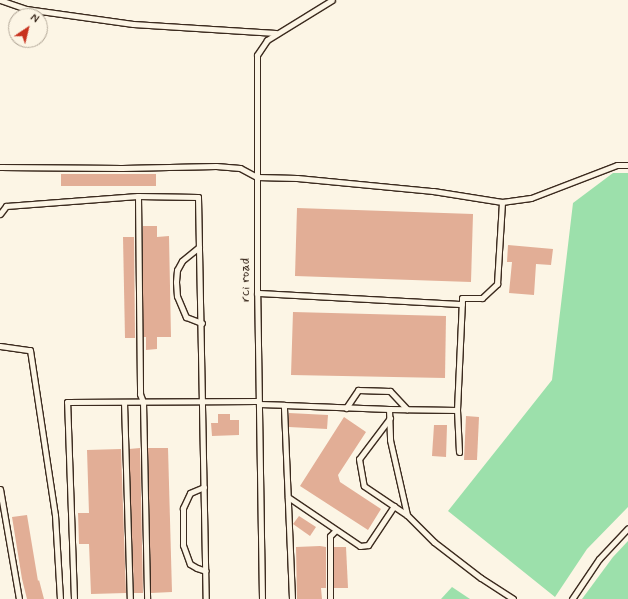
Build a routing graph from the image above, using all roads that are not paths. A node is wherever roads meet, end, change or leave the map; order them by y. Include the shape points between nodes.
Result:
1 (0, 0) edge
2 (332, 0) edge
3 (277, 33) junction
4 (628, 165) edge
5 (0, 167) edge
6 (257, 177) junction
7 (138, 196) junction
8 (502, 202) junction
9 (0, 214) edge
10 (199, 247) junction
11 (257, 293) junction
12 (462, 304) junction
13 (202, 323) junction
14 (0, 346) edge
15 (124, 402) junction
16 (143, 402) junction
17 (202, 402) junction
18 (259, 403) junction
19 (284, 405) junction
20 (346, 408) junction
21 (389, 409) junction
22 (408, 410) junction
23 (457, 410) junction
24 (390, 418) junction
25 (459, 452) dead end
26 (204, 487) junction
27 (0, 489) edge
28 (288, 497) junction
29 (394, 506) junction
30 (407, 515) junction
31 (628, 528) edge
32 (336, 530) junction
33 (206, 571) junction
34 (19, 599) edge
35 (60, 599) edge
36 (74, 599) edge
37 (130, 599) edge
38 (147, 599) edge
39 (206, 599) edge
40 (262, 599) edge
41 (292, 599) edge
42 (330, 599) edge
43 (513, 599) edge
44 (572, 599) edge

1 - 3 lane via 26,9 133,24
2 - 3 lane, rci road
3 - 6 lane, rci road via 267,40 257,56
4 - 8 lane via 617,165 531,198
5 - 6 lane via 216,166 240,168
6 - 8 lane via 297,178 433,191
6 - 11 lane, rci road
7 - 9 lane via 6,206
7 - 10 lane via 198,197
7 - 16 lane via 140,394
8 - 12 lane via 497,284 482,298 462,298
10 - 13 lane
10 - 13 lane via 177,270 176,296 186,317
11 - 12 lane
11 - 18 lane, rci road
12 - 23 lane
13 - 17 lane
14 - 35 lane via 30,350 55,515
15 - 16 lane
15 - 36 lane via 67,402
15 - 37 lane
16 - 17 lane
16 - 38 lane
17 - 18 lane
17 - 26 lane
18 - 19 lane
18 - 40 lane, rci road
19 - 20 lane
19 - 28 lane
20 - 21 lane
20 - 22 lane via 358,390 390,391
21 - 22 lane
21 - 24 lane
22 - 23 lane
23 - 25 lane
24 - 29 lane via 359,459 364,486
24 - 30 lane via 390,440
26 - 33 lane
26 - 33 lane via 190,493 183,508 183,545 190,564
27 - 34 lane
28 - 32 lane
28 - 41 lane
29 - 30 lane
29 - 32 lane via 368,545 360,546
30 - 43 lane via 434,542
31 - 44 lane via 599,559
32 - 42 lane via 330,536
33 - 39 lane

